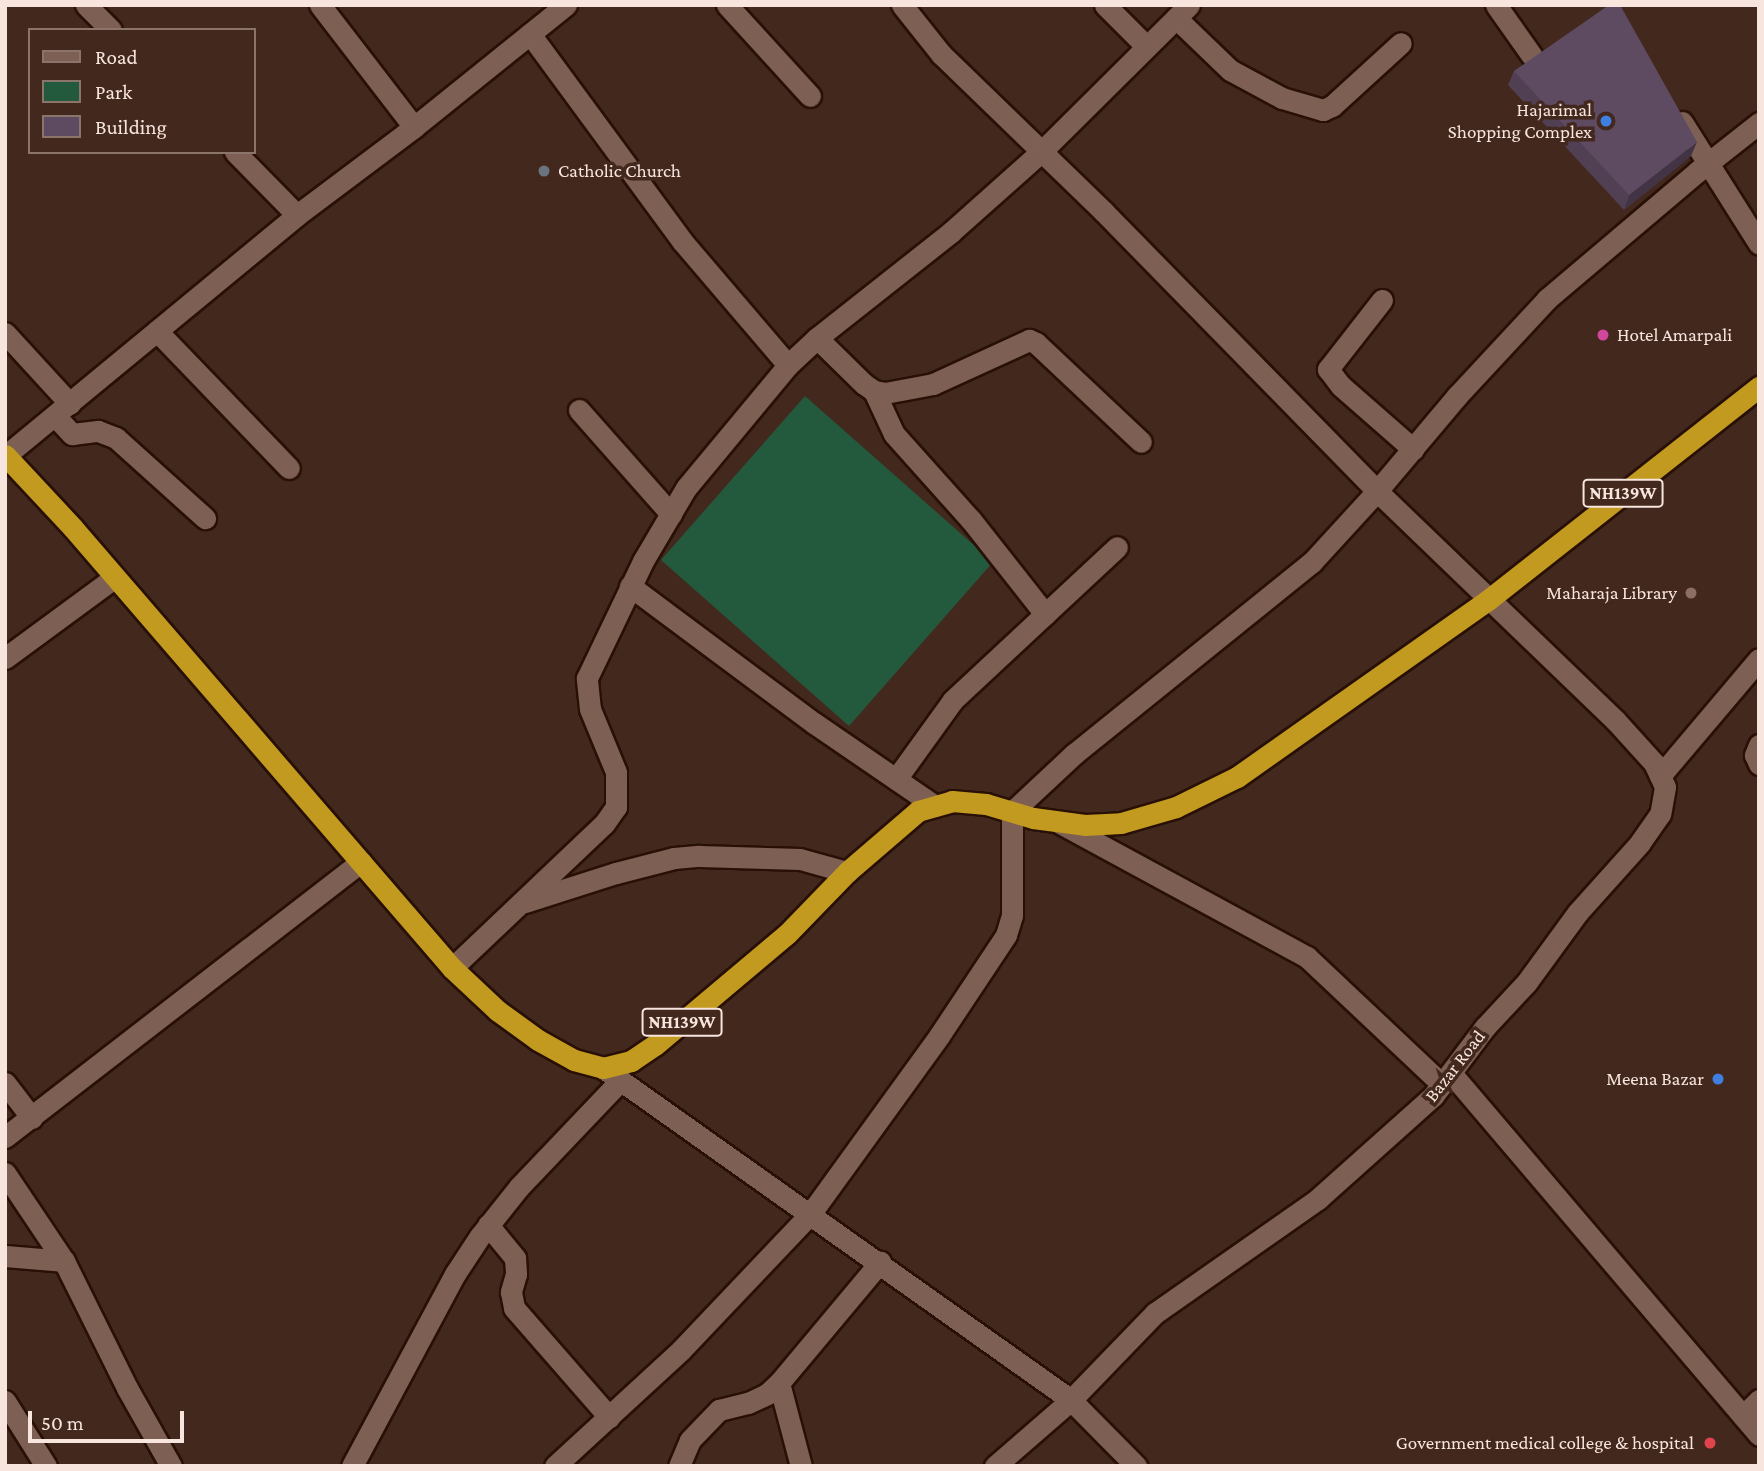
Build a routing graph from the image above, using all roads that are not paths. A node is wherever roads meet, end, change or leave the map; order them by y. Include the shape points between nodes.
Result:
1 (86, 5) edge
2 (320, 5) edge
3 (566, 5) edge
4 (727, 5) edge
5 (902, 5) edge
6 (1105, 5) edge
7 (1496, 5) edge
8 (1182, 12) edge
9 (109, 28) edge
10 (530, 34) junction
11 (1401, 43) dead end
12 (1146, 46) junction
13 (1532, 56) edge
14 (810, 96) dead end
15 (1673, 104) edge
16 (1759, 123) edge
17 (414, 127) junction
18 (1042, 152) junction
19 (237, 154) edge
20 (1707, 163) junction
21 (297, 215) junction
22 (1759, 244) edge
23 (1382, 300) dead end
24 (157, 331) junction
25 (5, 333) edge
26 (817, 338) junction
27 (788, 365) junction
28 (1759, 387) edge
29 (874, 391) junction
30 (62, 410) junction
31 (579, 410) dead end
32 (1141, 442) dead end
33 (1412, 449) junction
34 (5, 456) edge
35 (289, 468) dead end
36 (1377, 491) junction
37 (671, 514) junction
38 (205, 518) dead end
39 (1117, 548) dead end
40 (114, 579) junction
41 (630, 586) junction
42 (1488, 600) junction
43 (1045, 614) junction
44 (5, 658) edge
45 (1759, 659) edge
46 (1759, 745) edge
47 (1759, 764) edge
48 (1660, 776) junction
49 (896, 779) junction
50 (935, 806) junction
51 (1012, 812) junction
52 (1058, 822) junction
53 (360, 862) junction
54 (848, 872) junction
55 (520, 904) junction
56 (452, 968) junction
57 (612, 1075) junction
58 (1446, 1079) junction
59 (5, 1083) edge
60 (32, 1118) junction
61 (5, 1137) edge
62 (5, 1172) edge
63 (811, 1213) junction
64 (488, 1225) junction
65 (5, 1256) edge
66 (64, 1261) junction
67 (880, 1262) junction
68 (779, 1383) junction
69 (1071, 1400) junction
70 (1759, 1400) edge
71 (5, 1401) edge
72 (1743, 1416) junction
73 (608, 1417) junction
74 (1759, 1435) edge
75 (997, 1465) edge
76 (46, 1466) edge
77 (171, 1466) edge
78 (352, 1466) edge
79 (555, 1466) edge
80 (679, 1466) edge
81 (801, 1466) edge
82 (1136, 1466) edge

1 - 9 street
2 - 17 street
3 - 10 street
4 - 14 street
5 - 18 street via 941,54
6 - 12 street
7 - 13 street
8 - 11 street via 1230,69 1282,98 1323,110
8 - 12 street
10 - 17 street
10 - 27 street via 682,241
12 - 18 street
15 - 20 street
16 - 20 street
17 - 21 street
18 - 26 street via 951,232
18 - 36 street
19 - 21 street
20 - 22 street
20 - 33 street via 1547,299
21 - 24 street
23 - 33 street via 1328,369
24 - 30 street
24 - 35 street
25 - 30 street
26 - 27 street
26 - 29 street
27 - 37 street
28 - 42 highway, NH139W
29 - 32 street via 933,384 1029,340
29 - 43 street via 894,434 971,520
30 - 34 street
30 - 38 street via 72,434 98,431 116,438
31 - 37 street
33 - 36 street
34 - 40 highway
36 - 42 street
36 - 51 street via 1312,562 1074,754
37 - 41 street
39 - 43 street
40 - 44 street
40 - 53 highway
41 - 49 street
41 - 55 street via 587,678 590,709 616,772 616,807
42 - 48 street via 1615,720
42 - 52 highway, NH139W via 1237,777 1176,807 1121,823
43 - 49 street via 953,701
45 - 48 street
46 - 47 street via 1755,755
48 - 58 street, Bazar Road via 1665,787 1660,814 1640,843 1578,912
49 - 50 street
50 - 51 highway, NH139W via 952,800
50 - 54 highway, NH139W via 918,811
51 - 52 highway, NH139W
51 - 63 street via 1012,915 1006,935
52 - 58 street via 1307,957
53 - 56 highway
53 - 60 street
54 - 55 street via 800,859 674,858
54 - 57 highway, NH139W via 787,934 655,1045
55 - 56 street
56 - 57 highway via 538,1040
57 - 63 street
57 - 64 street
58 - 69 street, Bazar Road via 1401,1128 1318,1199 1155,1313
58 - 72 street
59 - 60 street
60 - 61 street
62 - 66 street
63 - 67 street
63 - 73 street via 681,1350
64 - 73 street via 515,1258 514,1308
64 - 78 street via 455,1274
65 - 66 street
66 - 77 street
67 - 68 street
67 - 69 street
68 - 80 street via 748,1403 719,1410 690,1440
68 - 81 street
69 - 75 street, Bazar Road
69 - 82 street
70 - 72 street
71 - 76 street
72 - 74 street
73 - 79 street

